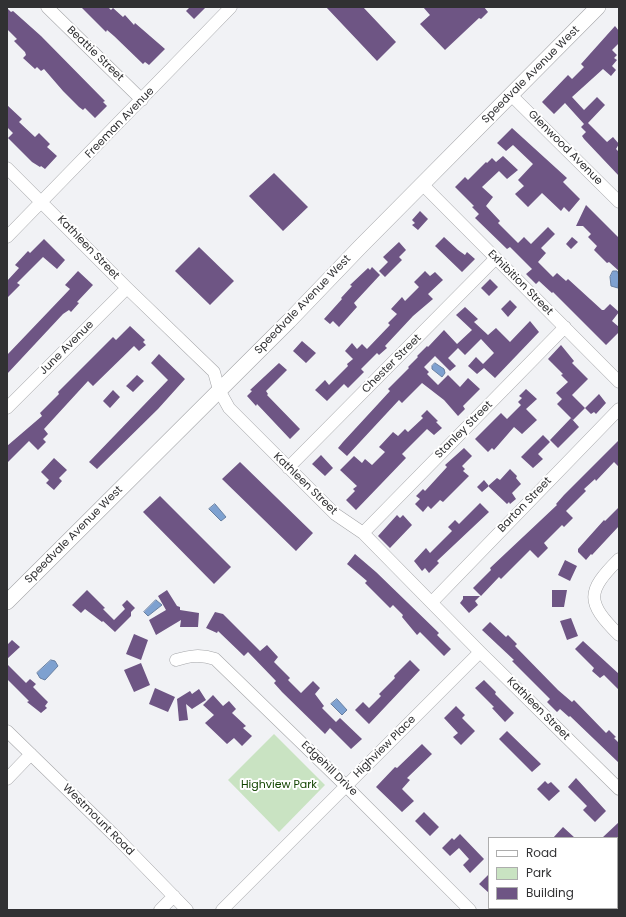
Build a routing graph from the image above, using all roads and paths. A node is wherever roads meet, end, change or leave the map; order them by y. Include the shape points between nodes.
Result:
1 (46, 7) edge
2 (232, 7) edge
3 (598, 7) edge
4 (511, 95) junction
5 (142, 100) junction
6 (7, 168) edge
7 (422, 184) junction
8 (42, 202) junction
9 (619, 202) edge
10 (7, 237) edge
11 (495, 259) junction
12 (127, 288) junction
13 (565, 328) junction
14 (619, 382) edge
15 (219, 390) junction
16 (7, 408) edge
17 (619, 409) edge
18 (288, 468) junction
19 (363, 533) junction
20 (619, 559) edge
21 (7, 602) edge
22 (432, 602) junction
23 (619, 635) edge
24 (480, 652) junction
25 (176, 660) dead end
26 (7, 731) edge
27 (31, 754) junction
28 (7, 779) edge
29 (346, 786) junction
30 (619, 789) edge
31 (174, 896) junction
32 (160, 910) edge
33 (187, 910) edge
34 (222, 910) edge
35 (470, 910) edge

1 - 5 street, Beattie Street
2 - 5 street, Freeman Avenue
3 - 4 main road, Speedvale Avenue West
4 - 7 main road, Speedvale Avenue West
4 - 9 street, Glenwood Avenue
5 - 8 street, Freeman Avenue
6 - 8 street, Kathleen Street
7 - 11 street, Exhibition Street
7 - 15 main road, Speedvale Avenue West via 290,321
8 - 10 street, Freeman Avenue
8 - 12 street, Kathleen Street
11 - 13 street, Exhibition Street
11 - 18 street, Chester Street
12 - 15 street, Kathleen Street via 214,372
12 - 16 street, June Avenue
13 - 14 street, Exhibition Street
13 - 19 street, Stanley Street
15 - 18 street, Kathleen Street via 229,408
15 - 21 main road, Speedvale Avenue West
17 - 22 street, Barton Street
18 - 19 street, Kathleen Street via 335,514
19 - 22 street, Kathleen Street
20 - 23 street via 604,575 594,593 597,611
22 - 24 street, Kathleen Street
24 - 29 street, Highview Place
24 - 30 street, Kathleen Street
25 - 29 street, Edgehill Drive via 190,656 215,659
26 - 27 street, Westmount Road
27 - 28 street
27 - 31 street, Westmount Road
29 - 34 street, Highview Place
29 - 35 street, Edgehill Drive
31 - 32 street
31 - 33 street, Westmount Road

